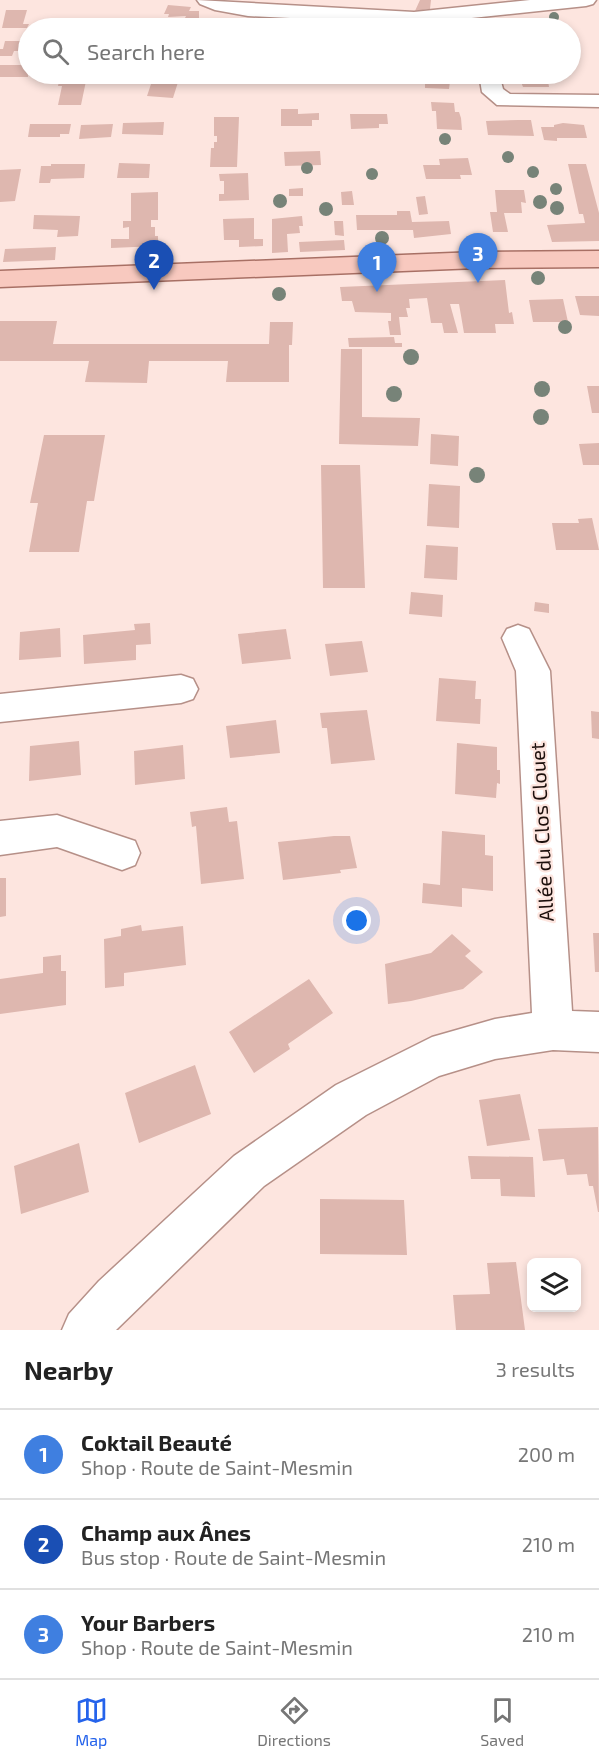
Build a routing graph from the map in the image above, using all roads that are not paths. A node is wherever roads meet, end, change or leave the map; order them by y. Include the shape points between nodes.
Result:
1 (207, 0) edge
2 (586, 0) edge
3 (390, 18) edge
4 (491, 18) edge
5 (492, 84) edge
6 (599, 101) edge
7 (599, 259) edge
8 (0, 279) edge
9 (518, 638) dead end
10 (181, 689) dead end
11 (0, 708) edge
12 (0, 838) edge
13 (122, 853) dead end
14 (553, 1030) junction
15 (599, 1032) edge
16 (85, 1330) edge

1 - 3 street via 248,10
2 - 4 street
5 - 6 street via 494,92 505,100
7 - 8 main road via 477,260
9 - 14 street, Allée du Clos Clouet via 533,671
10 - 11 street
12 - 13 street via 57,831
14 - 15 street
14 - 16 street via 495,1039 432,1058 351,1100 249,1171

